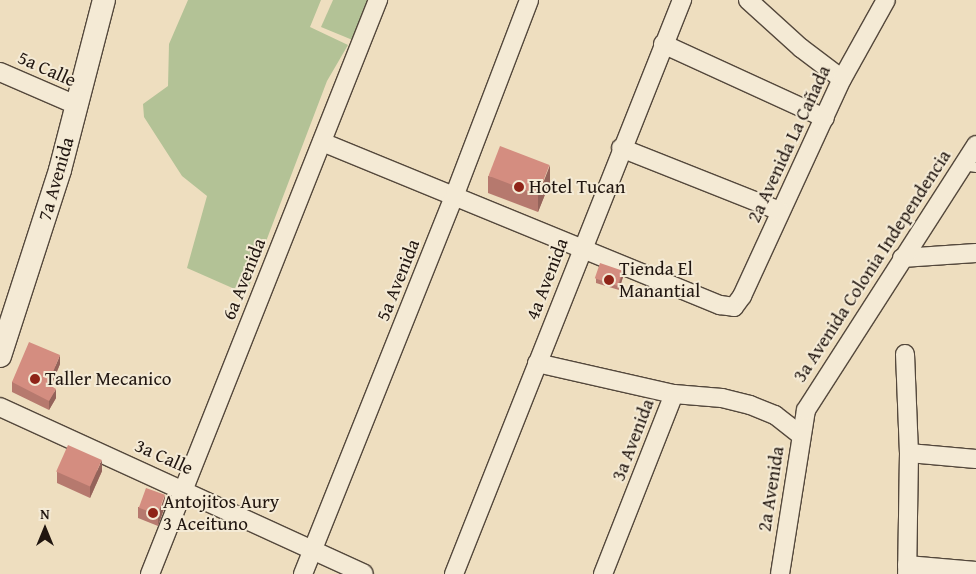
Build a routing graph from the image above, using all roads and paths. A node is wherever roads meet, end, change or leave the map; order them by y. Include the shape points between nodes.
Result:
1 (104, 0) edge
2 (378, 0) edge
3 (528, 0) edge
4 (682, 0) edge
5 (886, 0) edge
6 (757, 4) edge
7 (663, 44) junction
8 (0, 72) edge
9 (842, 79) junction
10 (76, 106) junction
11 (825, 118) junction
12 (322, 142) junction
13 (976, 145) edge
14 (621, 148) junction
15 (970, 166) edge
16 (455, 194) junction
17 (780, 211) junction
18 (582, 248) junction
19 (976, 253) edge
20 (902, 258) junction
21 (905, 354) dead end
22 (0, 356) edge
23 (537, 363) junction
24 (674, 394) junction
25 (0, 407) edge
26 (806, 410) joint
27 (802, 435) junction
28 (909, 453) junction
29 (976, 459) edge
30 (182, 488) junction
31 (312, 551) junction
32 (907, 570) edge
33 (976, 571) edge
34 (150, 574) edge
35 (303, 574) edge
36 (364, 574) edge
37 (454, 574) edge
38 (603, 574) edge
39 (780, 574) edge

1 - 10 street, 7a Avenida
2 - 12 street, 6a Avenida
3 - 16 street, 5a Avenida
4 - 7 street, 4a Avenida
5 - 9 street, 2a Avenida La Cañada
6 - 9 street
7 - 11 street
7 - 14 street, 4a Avenida
8 - 10 street, 5a Calle
9 - 11 street, 2a Avenida La Cañada
10 - 22 street, 7a Avenida via 60,170
11 - 17 street, 2a Avenida La Cañada
12 - 16 street
12 - 30 street, 6a Avenida
13 - 15 street, 3a Avenida Colonia Independencia
14 - 17 street
14 - 18 street, 4a Avenida
15 - 20 street, 3a Avenida Colonia Independencia
16 - 18 street
16 - 31 street, 5a Avenida
17 - 18 street, 2a Avenida La Cañada via 734,307 720,305
18 - 23 street, 4a Avenida
19 - 20 street
20 - 26 street, 3a Avenida Colonia Independencia
21 - 28 street
23 - 24 street
23 - 37 street, 4a Avenida
24 - 27 street, 3a Avenida via 750,404 775,415
24 - 38 street, 3a Avenida
25 - 30 street, 3a Calle
26 - 27 street, 2a Avenida
27 - 39 street, 2a Avenida
28 - 29 street
28 - 32 street
30 - 31 street, 3a Calle
30 - 34 street, 6a Avenida
31 - 35 street, 5a Avenida
31 - 36 street, 3a Calle
32 - 33 street

